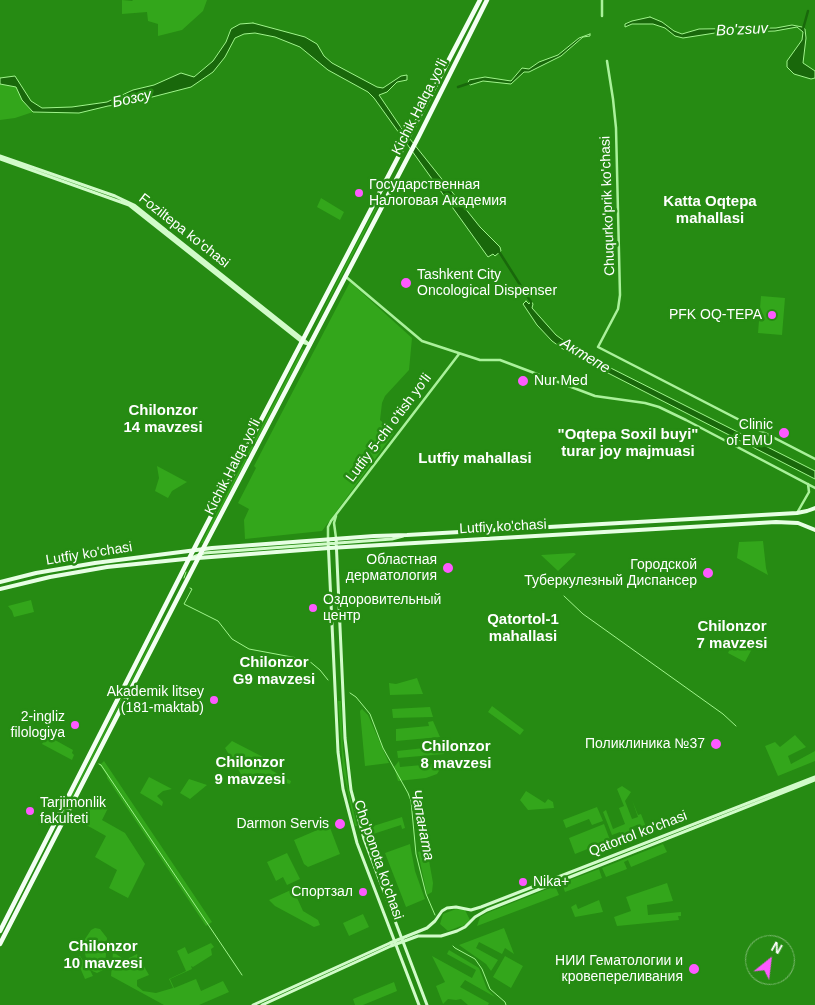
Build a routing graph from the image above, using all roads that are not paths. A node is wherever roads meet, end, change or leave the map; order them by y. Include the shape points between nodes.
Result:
1 (488, 0) edge
2 (602, 0) edge
3 (480, 1) edge
4 (485, 5) junction
5 (602, 16) dead end
6 (461, 37) junction
7 (466, 41) junction
8 (607, 61) dead end
9 (0, 157) edge
10 (384, 182) junction
11 (393, 186) junction
12 (345, 276) junction
13 (303, 340) junction
14 (310, 345) junction
15 (459, 354) junction
16 (815, 459) edge
17 (807, 484) junction
18 (815, 488) edge
19 (815, 508) edge
20 (797, 513) junction
21 (336, 514) junction
22 (672, 520) junction
23 (650, 522) junction
24 (672, 528) junction
25 (651, 529) junction
26 (815, 530) edge
27 (429, 534) junction
28 (336, 540) junction
29 (430, 542) junction
30 (206, 543) junction
31 (328, 543) junction
32 (337, 547) junction
33 (212, 548) junction
34 (199, 554) junction
35 (189, 560) junction
36 (106, 561) junction
37 (196, 564) junction
38 (106, 567) junction
39 (0, 582) edge
40 (0, 589) edge
41 (162, 614) junction
42 (168, 617) junction
43 (340, 645) junction
44 (333, 646) junction
45 (335, 700) junction
46 (343, 700) junction
47 (815, 779) edge
48 (55, 821) junction
49 (61, 824) junction
50 (360, 826) junction
51 (352, 828) junction
52 (664, 838) junction
53 (383, 890) junction
54 (376, 892) junction
55 (468, 910) junction
56 (472, 919) junction
57 (431, 926) junction
58 (0, 930) edge
59 (433, 936) junction
60 (402, 940) junction
61 (395, 942) junction
62 (0, 944) edge
63 (424, 998) junction
64 (419, 1003) edge
65 (253, 1005) edge
66 (262, 1005) edge
67 (426, 1005) edge

1 - 4 highway, Kichik Halqa yo'li
2 - 5 street
3 - 4 highway
3 - 6 highway, Kichik Halqa yo'li
4 - 7 highway, Kichik Halqa yo'li
6 - 7 highway
6 - 10 highway, Kichik Halqa yo'li
7 - 11 highway, Kichik Halqa yo'li
8 - 16 street, Chuqurko'prik ko'chasi via 616,128 620,295 618,309 598,347
9 - 13 main road, Foziltepa ko'chasi via 134,205
10 - 11 highway
10 - 13 highway, Kichik Halqa yo'li
11 - 12 highway, Kichik Halqa yo'li
12 - 14 highway, Kichik Halqa yo'li
12 - 15 street via 419,339
13 - 14 main road, Foziltepa ko'chasi
13 - 34 highway, Kichik Halqa yo'li
14 - 30 highway, Kichik Halqa yo'li
15 - 17 street via 482,360 500,360 594,396 659,407
15 - 21 street, Lutfiy 5-chi o'tish yo'li
17 - 18 street
17 - 20 street via 809,492
19 - 20 main road, Lutfiy ko'chasi
20 - 22 main road, Lutfiy ko'chasi
21 - 28 street
21 - 31 street, Lutfiy 5-chi o'tish yo'li via 328,527
22 - 23 main road, Lutfiy ko'chasi
22 - 24 main road via 669,524
23 - 25 main road via 653,525
23 - 27 main road, Lutfiy ko'chasi
24 - 25 main road, Lutfiy ko'chasi
24 - 26 main road, Lutfiy ko'chasi via 789,522
25 - 29 main road, Lutfiy ko'chasi
27 - 28 main road, Lutfiy ko'chasi
27 - 29 main road via 426,538
28 - 31 main road, Lutfiy ko'chasi
28 - 32 main road, Cho'ponota ko'chasi
29 - 32 main road, Lutfiy ko'chasi
30 - 33 main road
30 - 34 highway, Kichik Halqa yo'li
31 - 32 main road, Lutfiy ko'chasi
31 - 33 main road, Lutfiy ko'chasi
31 - 34 main road, Lutfiy ko'chasi
31 - 44 main road, Cho'ponota ko'chasi
32 - 43 main road, Cho'ponota ko'chasi
33 - 34 main road, Lutfiy ko'chasi
34 - 35 highway, Kichik Halqa yo'li
34 - 36 main road, Lutfiy ko'chasi
34 - 37 highway, Kichik Halqa yo'li
35 - 37 highway
35 - 38 main road, Lutfiy ko'chasi
35 - 41 highway, Kichik Halqa yo'li
36 - 38 main road
36 - 39 main road, Lutfiy ko'chasi
37 - 42 highway, Kichik Halqa yo'li
38 - 40 main road, Lutfiy ko'chasi
41 - 42 highway via 167,613
41 - 48 highway, Kichik Halqa yo'li
42 - 49 highway, Kichik Halqa yo'li
43 - 44 main road
43 - 46 main road, Cho'ponota ko'chasi
44 - 45 main road, Cho'ponota ko'chasi
45 - 46 main road
45 - 51 main road, Cho'ponota ko'chasi via 339,766
46 - 50 main road, Cho'ponota ko'chasi via 348,770
47 - 52 main road, Qatortol ko'chasi
48 - 49 highway
48 - 58 highway, Kichik Halqa yo'li
49 - 62 highway, Kichik Halqa yo'li
50 - 51 main road
50 - 53 main road, Cho'ponota ko'chasi
51 - 54 main road, Cho'ponota ko'chasi
52 - 55 main road, Qatortol ko'chasi
52 - 56 main road, Qatortol ko'chasi
53 - 54 main road
53 - 60 main road, Cho'ponota ko'chasi
54 - 61 main road, Cho'ponota ko'chasi
55 - 56 main road via 473,914
55 - 57 main road, Qatortol ko'chasi via 446,908
56 - 59 main road, Qatortol ko'chasi via 457,932
57 - 59 main road via 428,932
57 - 60 main road, Qatortol ko'chasi
59 - 60 main road, Qatortol ko'chasi
60 - 61 main road, Qatortol ko'chasi
60 - 63 main road, Cho'ponota ko'chasi
61 - 64 main road, Cho'ponota ko'chasi
61 - 65 main road, Qatortol ko'chasi
61 - 66 main road, Qatortol ko'chasi
63 - 64 main road via 420,997
63 - 67 main road, Cho'ponota ko'chasi

